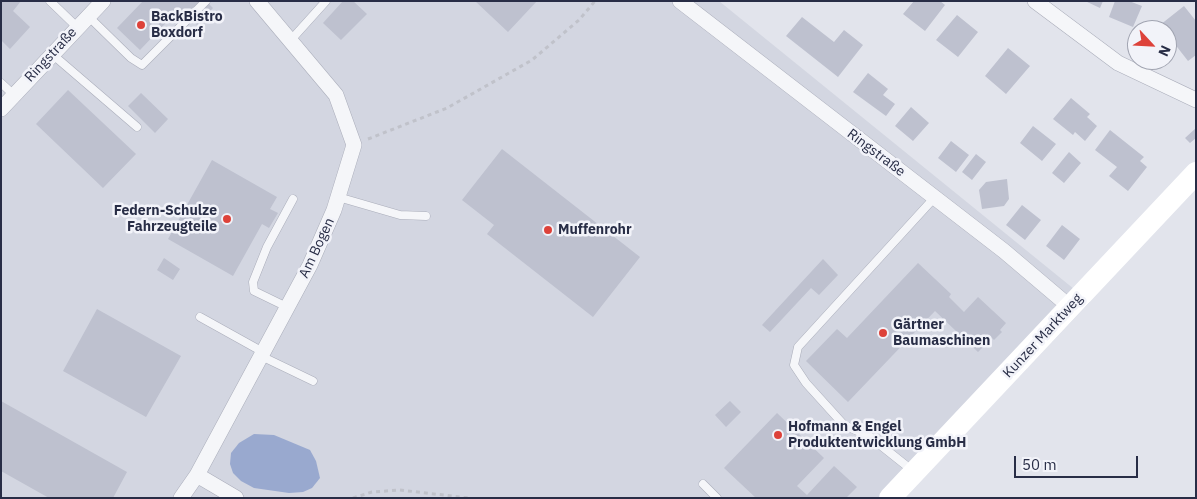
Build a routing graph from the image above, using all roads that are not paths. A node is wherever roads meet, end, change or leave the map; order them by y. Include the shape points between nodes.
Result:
1 (50, 1) edge
2 (102, 1) edge
3 (206, 1) edge
4 (257, 1) edge
5 (326, 1) edge
6 (680, 1) edge
7 (1035, 1) edge
8 (88, 16) junction
9 (77, 27) junction
10 (290, 41) junction
11 (52, 54) junction
12 (1, 83) edge
13 (14, 95) junction
14 (1196, 100) edge
15 (1, 109) edge
16 (137, 127) dead end
17 (1196, 173) edge
18 (338, 197) junction
19 (935, 197) junction
20 (294, 199) dead end
21 (426, 216) dead end
22 (287, 307) junction
23 (1070, 307) junction
24 (200, 317) dead end
25 (262, 354) junction
26 (312, 381) dead end
27 (914, 472) junction
28 (197, 475) junction
29 (703, 484) dead end
30 (181, 498) edge
31 (236, 498) edge
32 (717, 498) edge
33 (890, 498) edge

1 - 9 lane
2 - 8 street, Ringstraße
3 - 8 lane via 142,65
4 - 10 street
5 - 10 lane
6 - 19 street, Ringstraße
7 - 14 street via 1118,64
8 - 9 street, Ringstraße
9 - 11 street, Ringstraße
10 - 18 street, Am Bogen via 336,95 354,145
11 - 13 street, Ringstraße
11 - 16 lane
12 - 13 lane
13 - 15 street, Ringstraße
17 - 23 street, Kunzer Marktweg
18 - 21 lane via 400,215
18 - 22 street, Am Bogen via 310,265
19 - 23 street, Ringstraße
19 - 27 lane via 798,346 794,365 806,384 844,425 869,436
20 - 22 lane via 267,247 253,282 254,292
22 - 25 street, Am Bogen
23 - 27 street, Kunzer Marktweg
24 - 25 lane
25 - 26 lane
25 - 28 street, Am Bogen
27 - 33 street, Kunzer Marktweg
28 - 30 street, Am Bogen
28 - 31 street
29 - 32 lane

